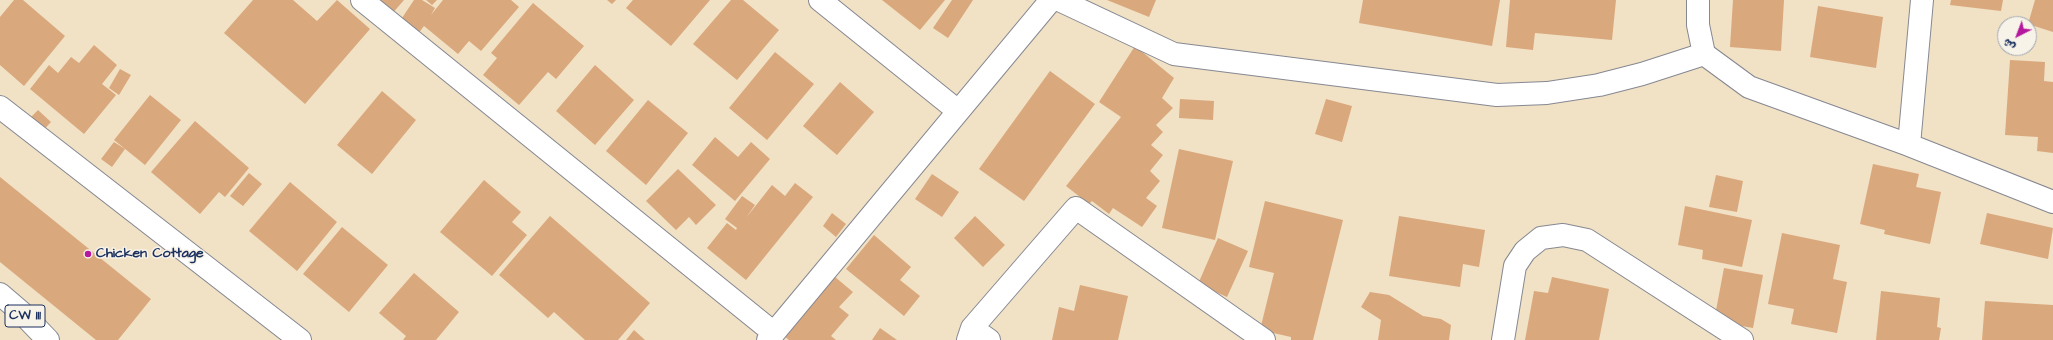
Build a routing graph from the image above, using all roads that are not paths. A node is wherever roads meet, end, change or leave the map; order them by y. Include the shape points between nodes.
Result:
1 (362, 0) edge
2 (820, 0) edge
3 (1051, 0) edge
4 (1059, 0) edge
5 (1698, 0) edge
6 (1922, 0) edge
7 (1704, 54) junction
8 (0, 107) edge
9 (958, 111) junction
10 (1909, 145) junction
11 (2053, 202) edge
12 (0, 294) edge
13 (771, 336) edge
14 (976, 336) edge
15 (48, 340) edge
16 (300, 340) edge
17 (1264, 340) edge
18 (1503, 340) edge
19 (1742, 340) edge

1 - 13 street
2 - 9 street
3 - 9 street
4 - 7 street via 1174,54 1498,95 1548,94 1599,84 1642,74
5 - 7 street via 1698,25
6 - 10 street
7 - 10 street via 1748,87
8 - 16 street
9 - 13 street
10 - 11 street
12 - 15 street, CW 111
14 - 17 street via 1076,208
18 - 19 street via 1515,266 1525,251 1541,238 1563,235 1587,240

